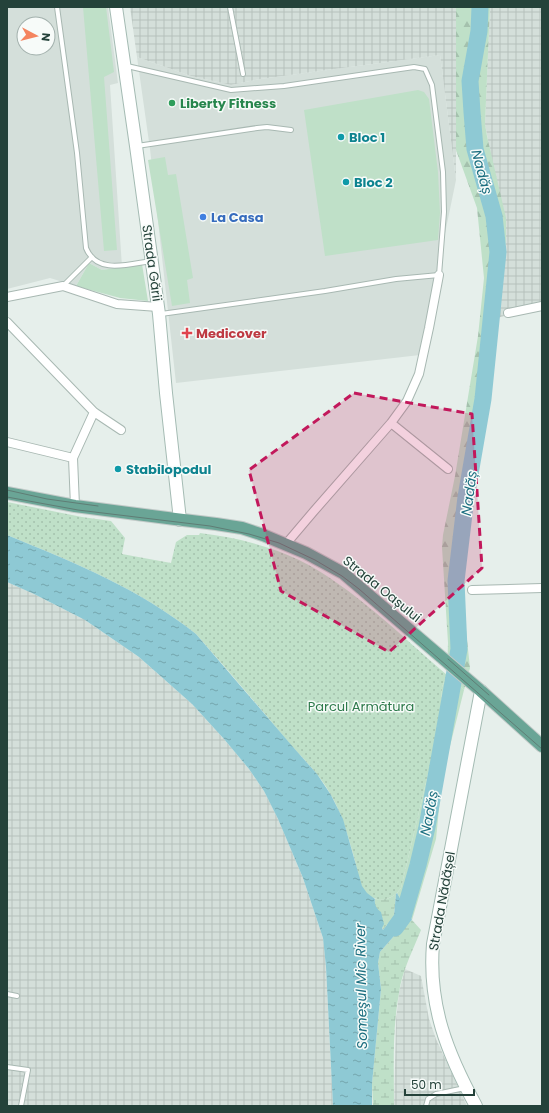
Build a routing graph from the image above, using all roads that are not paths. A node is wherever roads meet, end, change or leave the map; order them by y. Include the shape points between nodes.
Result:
1 (57, 7) edge
2 (116, 7) edge
3 (230, 7) edge
4 (124, 65) junction
5 (243, 74) dead end
6 (291, 130) dead end
7 (136, 146) junction
8 (92, 257) junction
9 (152, 261) junction
10 (439, 275) junction
11 (63, 286) junction
12 (7, 297) edge
13 (542, 306) edge
14 (158, 310) junction
15 (508, 313) dead end
16 (7, 322) edge
17 (94, 412) junction
18 (391, 423) junction
19 (121, 430) dead end
20 (7, 442) edge
21 (73, 458) junction
22 (448, 470) dead end
23 (7, 493) edge
24 (75, 506) junction
25 (180, 518) junction
26 (286, 544) junction
27 (542, 588) edge
28 (472, 590) dead end
29 (478, 688) junction
30 (542, 746) edge
31 (7, 994) edge
32 (17, 996) dead end
33 (7, 1067) edge
34 (466, 1087) junction
35 (21, 1106) edge
36 (426, 1106) edge
37 (476, 1106) edge

1 - 8 lane via 77,153 85,244
2 - 4 street, Strada Gării
3 - 5 lane
4 - 7 street, Strada Gării
4 - 10 lane via 232,90 284,86 414,67 425,69 432,85 443,172 444,212
6 - 7 lane via 257,128
7 - 9 street, Strada Gării
8 - 9 lane via 97,262 115,266
8 - 11 lane
9 - 14 street, Strada Gării
10 - 14 lane
10 - 18 street via 419,374 407,401
11 - 12 street
11 - 14 street via 117,304
13 - 15 street
14 - 25 street, Strada Gării
16 - 17 street
17 - 19 street
17 - 21 street
18 - 22 street
18 - 26 street
20 - 21 street
21 - 24 street
23 - 24 main road, Strada Oașului
24 - 25 main road, Strada Oașului
25 - 26 main road, Strada Oașului via 242,528
26 - 29 main road, Strada Oașului via 343,573
27 - 28 street
29 - 30 main road, Strada Oașului
29 - 34 street, Strada Nădășel via 431,965 432,986 445,1039
31 - 32 lane
33 - 35 lane via 28,1070
34 - 36 lane via 436,1094 428,1099
34 - 37 street, Strada Nădășel

